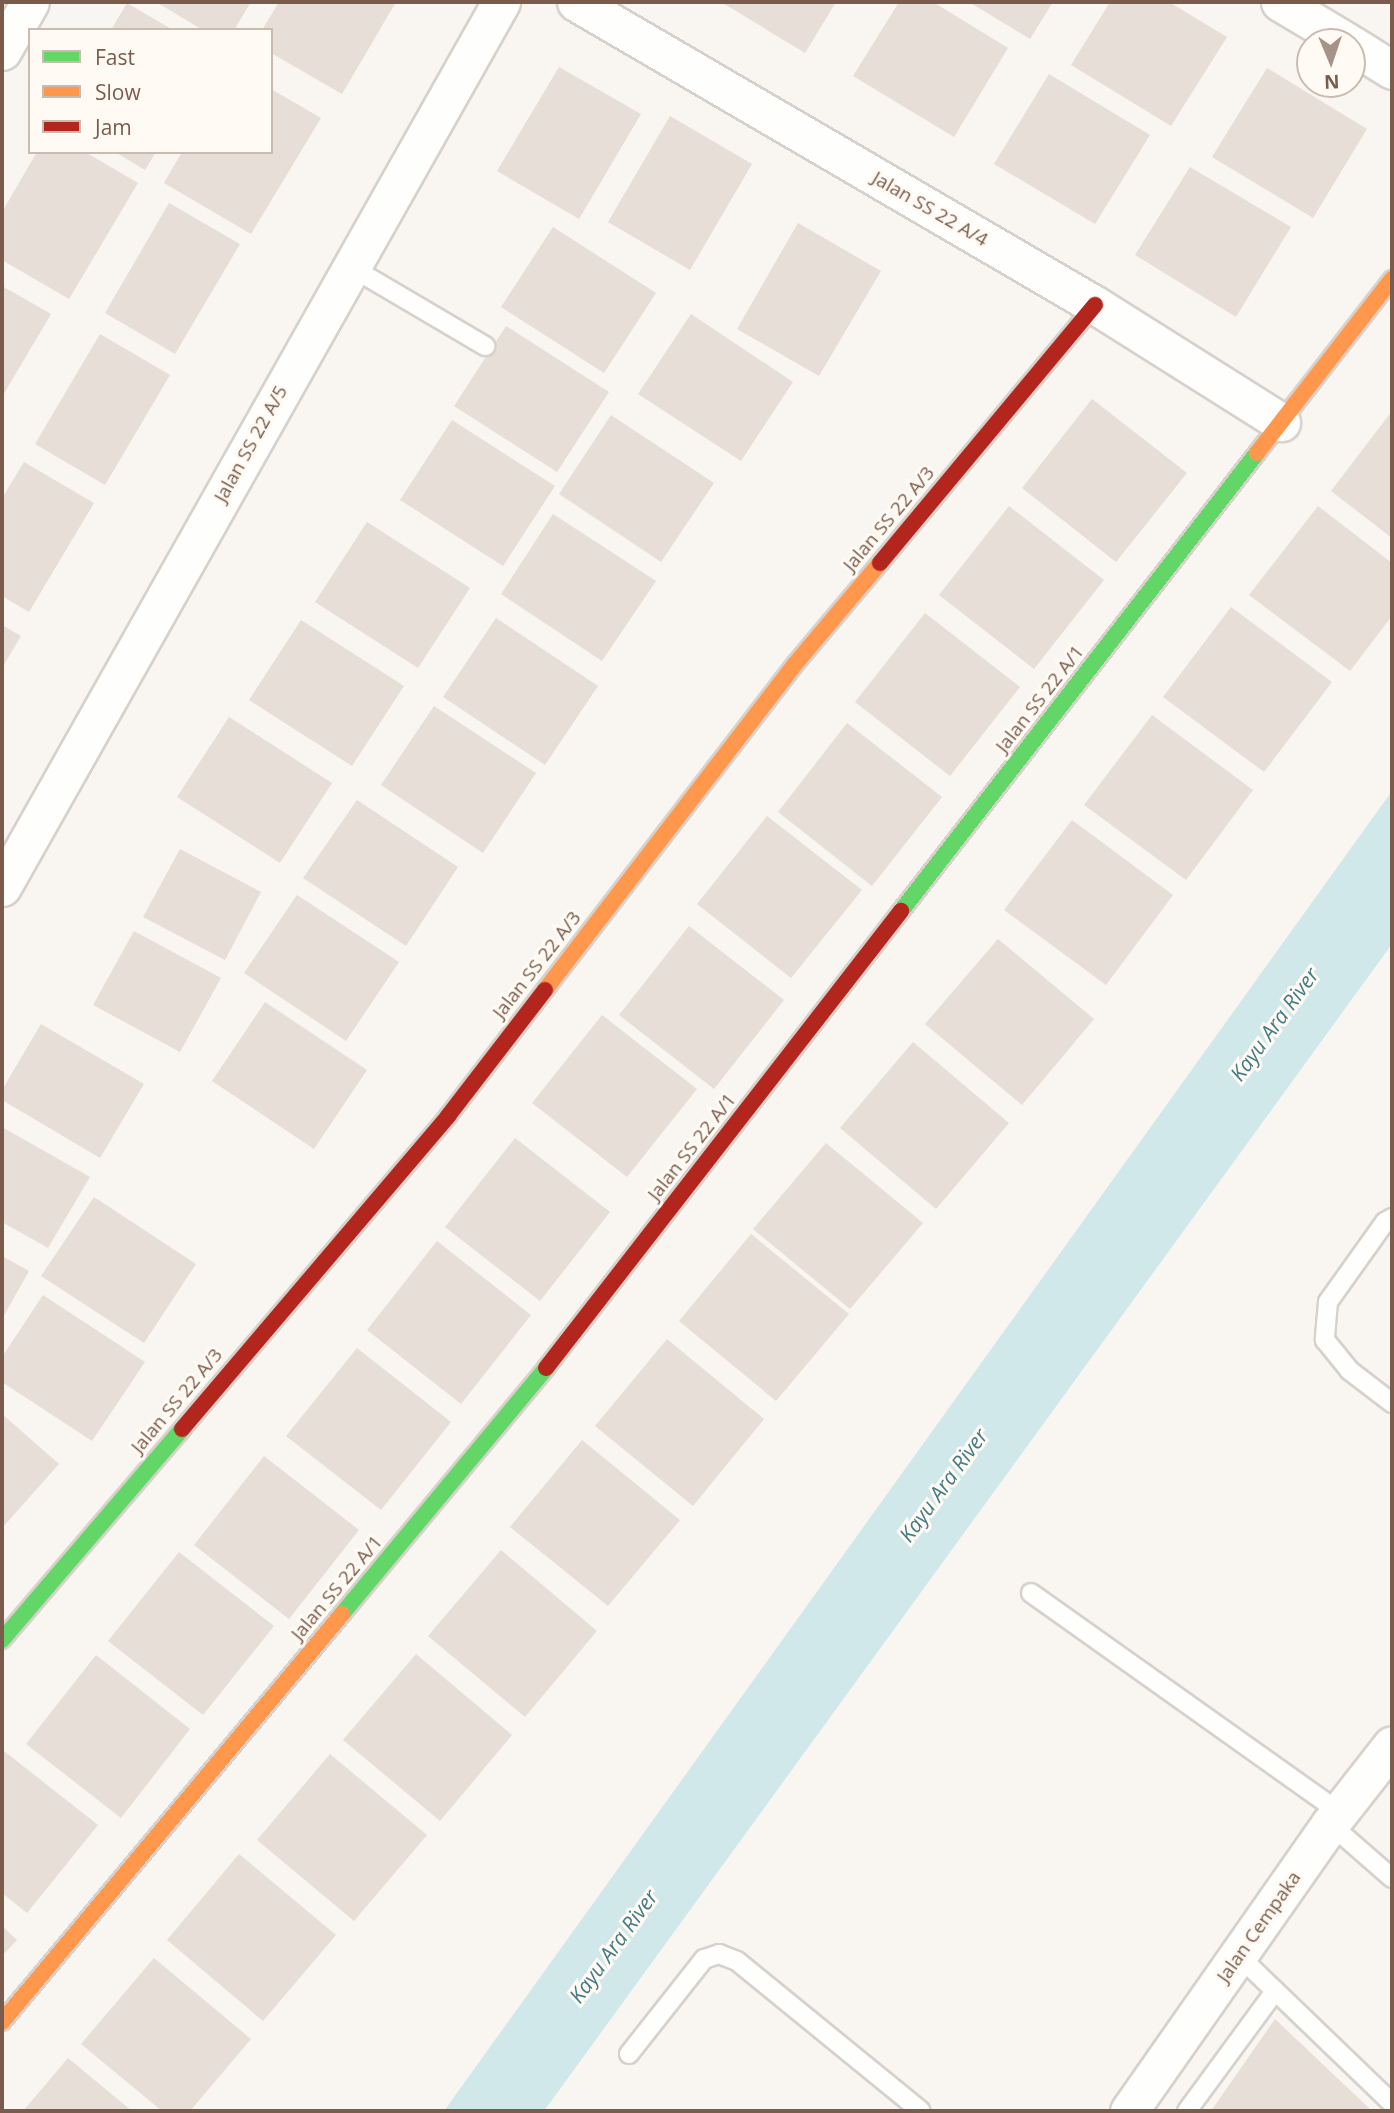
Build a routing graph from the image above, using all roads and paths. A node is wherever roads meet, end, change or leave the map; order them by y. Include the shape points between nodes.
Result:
1 (30, 2) edge
2 (501, 2) edge
3 (576, 2) edge
4 (1280, 2) edge
5 (1324, 28) edge
6 (2, 51) edge
7 (1366, 53) edge
8 (1392, 69) edge
9 (351, 267) junction
10 (1392, 279) edge
11 (1095, 305) junction
12 (485, 346) dead end
13 (1281, 422) junction
14 (2, 887) edge
15 (1392, 1218) edge
16 (1392, 1403) edge
17 (1031, 1593) dead end
18 (2, 1640) edge
19 (1392, 1745) edge
20 (1334, 1818) junction
21 (1392, 1878) edge
22 (1239, 1956) junction
23 (1275, 1991) junction
24 (2, 2022) edge
25 (629, 2054) dead end
26 (1392, 2103) edge
27 (921, 2111) edge
28 (1129, 2111) edge
29 (1187, 2111) edge

1 - 6 street
2 - 9 street, Jalan SS 22 A/5
3 - 11 street, Jalan SS 22 A/4
4 - 5 street
7 - 8 street
9 - 12 lane
9 - 14 street, Jalan SS 22 A/5
10 - 13 street, Jalan SS 22 A/1
11 - 13 street, Jalan SS 22 A/4
11 - 18 street, Jalan SS 22 A/3 via 796,663 448,1116
13 - 24 street, Jalan SS 22 A/1 via 541,1375
15 - 16 lane via 1328,1301 1325,1340 1349,1370
17 - 20 lane
19 - 20 street, Jalan Cempaka
20 - 21 lane
20 - 22 street, Jalan Cempaka
22 - 23 lane
22 - 28 street, Jalan Cempaka
23 - 26 lane
23 - 29 lane
25 - 27 lane via 704,1959 719,1954 737,1961

